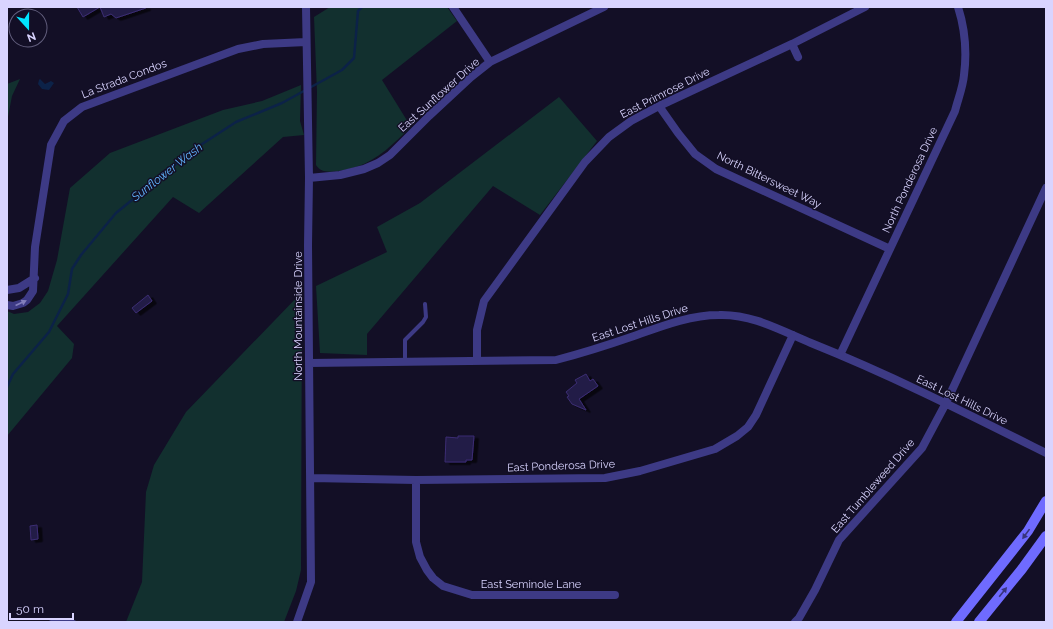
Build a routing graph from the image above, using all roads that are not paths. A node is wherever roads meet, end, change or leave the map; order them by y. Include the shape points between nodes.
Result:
1 (306, 7) edge
2 (453, 7) edge
3 (604, 7) edge
4 (865, 7) edge
5 (958, 7) edge
6 (306, 42) junction
7 (792, 44) junction
8 (798, 57) dead end
9 (490, 62) junction
10 (659, 106) junction
11 (309, 178) junction
12 (1046, 188) edge
13 (890, 249) junction
14 (35, 278) junction
15 (7, 290) edge
16 (425, 304) dead end
17 (7, 305) edge
18 (793, 335) junction
19 (840, 355) junction
20 (477, 360) junction
21 (405, 362) junction
22 (309, 363) junction
23 (946, 403) junction
24 (1046, 453) edge
25 (311, 478) junction
26 (416, 480) junction
27 (1046, 501) edge
28 (1046, 536) edge
29 (615, 594) dead end
30 (51, 622) edge
31 (74, 622) edge
32 (297, 622) edge
33 (795, 622) edge
34 (956, 622) edge
35 (979, 622) edge

1 - 6 street, North Mountainside Drive
2 - 9 street
3 - 9 street, East Sunflower Drive
4 - 7 street, East Primrose Drive
5 - 13 street, North Ponderosa Drive via 966,39 964,76 955,111
6 - 11 street, North Mountainside Drive
6 - 14 street, La Strada Condos via 263,44 225,53 82,107 64,121 51,145 35,247
7 - 8 street
7 - 10 street, East Primrose Drive
9 - 11 street, East Sunflower Drive via 390,155 378,163 340,175
10 - 13 street, North Bittersweet Way via 695,154 716,169
10 - 20 street, East Primrose Drive via 630,121 609,137 585,162 484,301 477,330
11 - 22 street, North Mountainside Drive
12 - 23 street, East Tumbleweed Drive
13 - 19 street, North Ponderosa Drive
14 - 15 street via 19,288
17 -> 14 street, La Strada Condos via 18,306 27,300 33,291
16 - 21 lane via 426,317 405,340
18 - 19 street, East Lost Hills Drive
18 - 20 street, East Lost Hills Drive via 761,321 741,316 718,315 672,323 591,351 556,360
18 - 26 street, East Ponderosa Drive via 748,427 715,449 640,471 605,478
19 - 23 street, East Lost Hills Drive
20 - 21 street, East Lost Hills Drive
21 - 22 street, East Lost Hills Drive
22 - 25 street, North Mountainside Drive
23 - 24 street, East Lost Hills Drive
23 - 33 street, East Tumbleweed Drive via 922,448 839,540 815,590
25 - 26 street, East Ponderosa Drive
25 - 32 street, North Mountainside Drive via 311,582
26 - 29 street, East Seminole Lane via 416,542 427,570 443,586 472,595
27 -> 34 street via 1028,532
35 -> 28 street
30 - 31 lane

